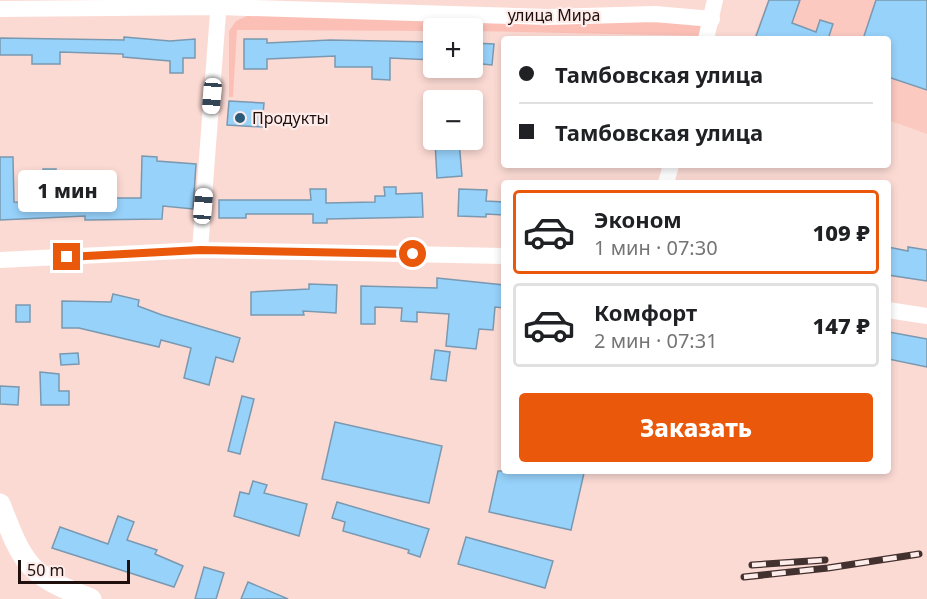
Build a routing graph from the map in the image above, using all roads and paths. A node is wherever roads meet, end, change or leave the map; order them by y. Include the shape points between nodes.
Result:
1 (715, 0) edge
2 (219, 4) edge
3 (0, 9) edge
4 (712, 19) junction
5 (707, 36) edge
6 (200, 250) junction
7 (501, 256) edge
8 (0, 260) edge
9 (891, 310) edge
10 (927, 316) edge
11 (0, 504) edge
12 (91, 599) edge

1 - 4 street
2 - 3 street, улица Мира
2 - 4 street, улица Мира via 547,16 655,14
2 - 6 street
4 - 5 street
6 - 7 street
6 - 8 street
9 - 10 street
11 - 12 street via 16,544 33,570 55,585

